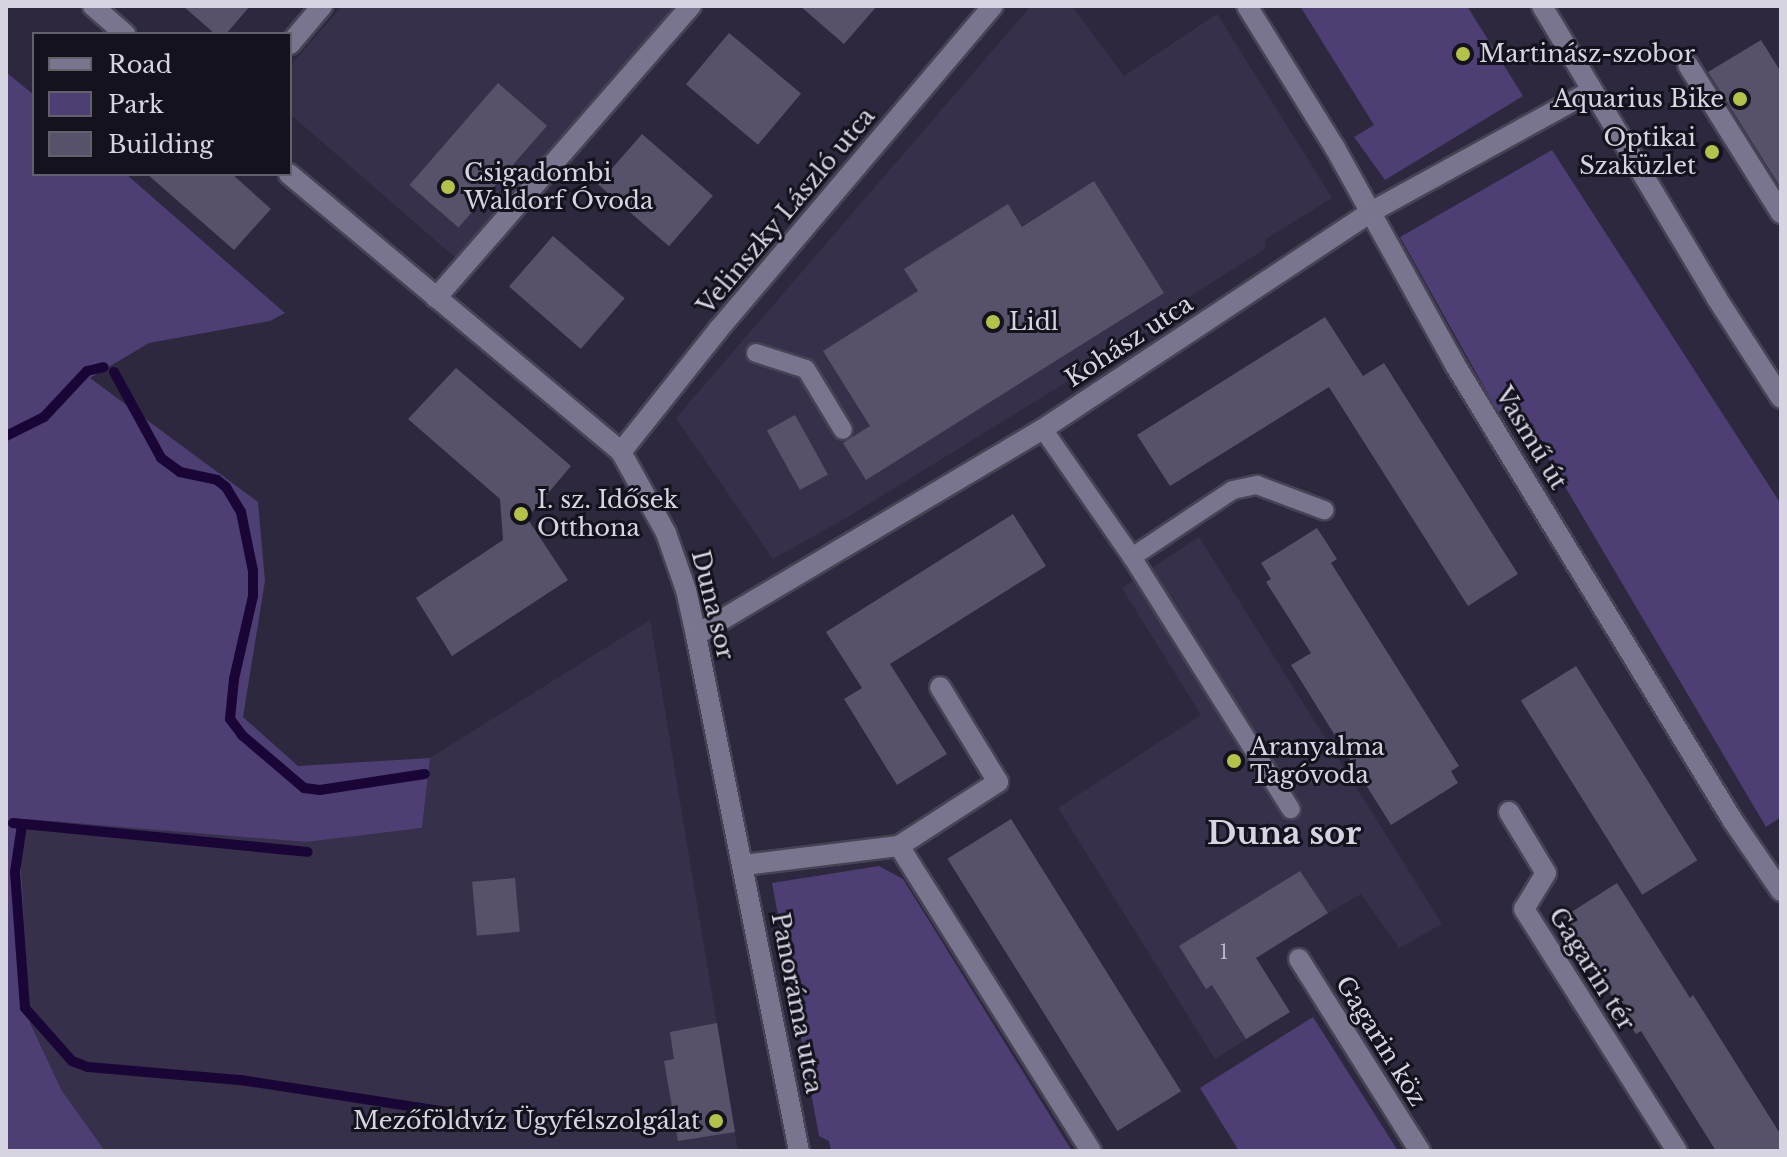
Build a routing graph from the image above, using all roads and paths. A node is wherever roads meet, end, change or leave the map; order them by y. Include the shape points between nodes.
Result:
1 (93, 6) edge
2 (322, 6) edge
3 (691, 6) edge
4 (1247, 6) edge
5 (1542, 6) edge
6 (985, 9) edge
7 (123, 32) edge
8 (292, 42) edge
9 (1688, 65) dead end
10 (1591, 91) junction
11 (291, 176) edge
12 (1371, 212) junction
13 (1781, 213) edge
14 (436, 298) junction
15 (756, 353) dead end
16 (1781, 398) edge
17 (1043, 429) junction
18 (843, 430) dead end
19 (621, 452) junction
20 (1324, 510) dead end
21 (1132, 557) junction
22 (696, 635) junction
23 (940, 687) dead end
24 (1291, 809) dead end
25 (1509, 812) dead end
26 (899, 846) junction
27 (744, 865) junction
28 (1781, 891) edge
29 (1299, 959) dead end
30 (799, 1151) edge
31 (1091, 1151) edge
32 (1420, 1151) edge
33 (1677, 1151) edge

1 - 7 street
2 - 8 street
3 - 14 street
4 - 12 street, Vasmű út
5 - 10 street
6 - 19 street, Velinszky László utca
9 - 13 street
10 - 12 street, Kohász utca
10 - 16 street
11 - 14 street, Duna sor
12 - 17 street, Kohász utca
12 - 28 street, Vasmű út via 1454,363
14 - 19 street, Duna sor
15 - 18 lane via 806,369
17 - 21 lane
17 - 22 street, Kohász utca
19 - 22 street, Duna sor via 666,533
20 - 21 lane via 1257,485 1233,490
21 - 24 lane
22 - 27 street, Duna sor
23 - 26 street via 998,782
25 - 33 street, Gagarin tér via 1546,873 1524,909
26 - 27 street
26 - 31 street
27 - 30 street, Panoráma utca
29 - 32 street, Gagarin köz

